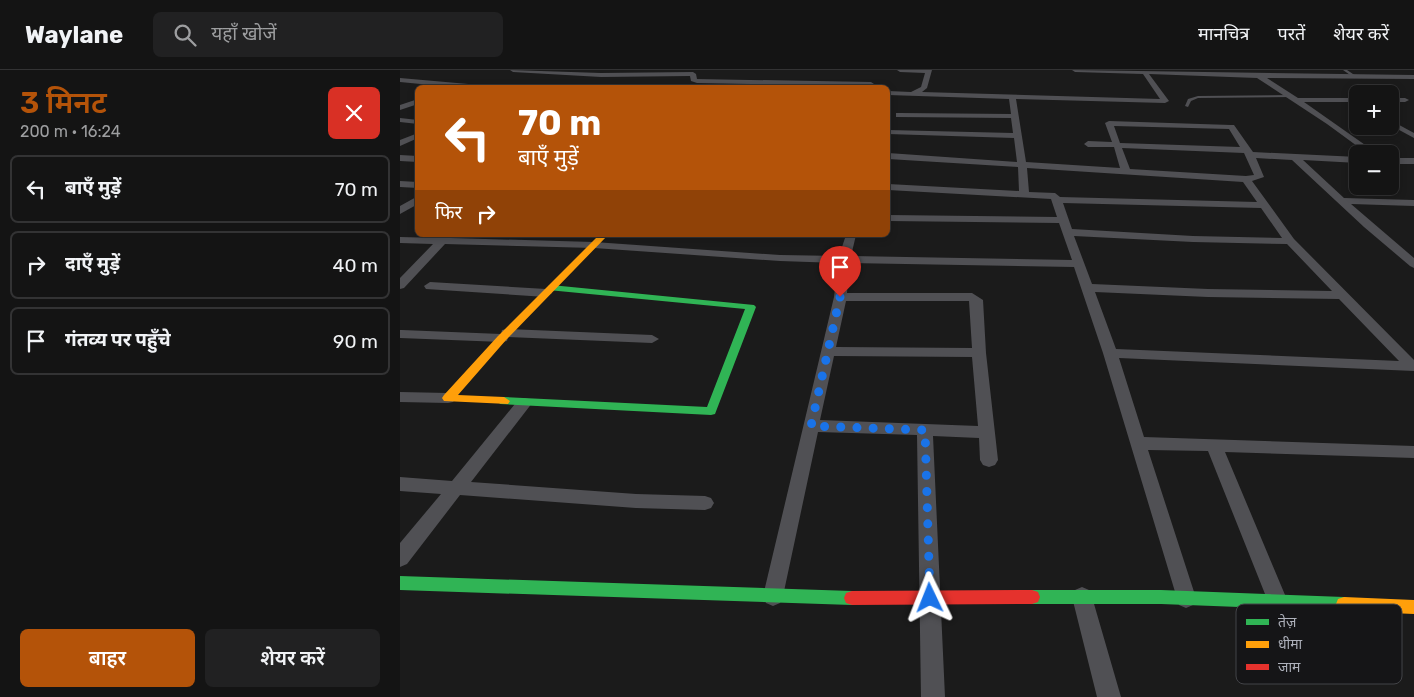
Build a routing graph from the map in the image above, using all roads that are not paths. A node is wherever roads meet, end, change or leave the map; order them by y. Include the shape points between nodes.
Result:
1 (514, 70) edge
2 (900, 70) edge
3 (929, 70) edge
4 (1075, 70) edge
5 (1345, 70) edge
6 (1144, 71) edge
7 (603, 73) edge
8 (733, 73) dead end
9 (666, 74) junction
10 (1259, 76) junction
11 (1354, 76) junction
12 (878, 77) dead end
13 (1414, 77) edge
14 (661, 81) dead end
15 (403, 82) edge
16 (595, 82) dead end
17 (722, 82) junction
18 (828, 84) junction
19 (870, 84) dead end
20 (441, 85) edge
21 (838, 85) edge
22 (858, 85) edge
23 (890, 93) edge
24 (914, 93) junction
25 (1012, 97) junction
26 (1293, 98) junction
27 (1399, 100) edge
28 (1405, 100) dead end
29 (1349, 101) edge
30 (415, 102) edge
31 (1187, 106) dead end
32 (400, 108) edge
33 (987, 116) junction
34 (1014, 116) junction
35 (400, 120) edge
36 (415, 122) edge
37 (1399, 124) edge
38 (1414, 125) edge
39 (1335, 126) junction
40 (1349, 126) edge
41 (1399, 128) edge
42 (890, 133) edge
43 (987, 135) junction
44 (415, 136) edge
45 (1017, 136) junction
46 (1414, 136) edge
47 (403, 141) edge
48 (1088, 144) dead end
49 (921, 145) junction
50 (1117, 145) junction
51 (1361, 145) edge
52 (1248, 152) junction
53 (890, 155) edge
54 (1294, 157) junction
55 (400, 158) edge
56 (415, 159) edge
57 (1349, 160) edge
58 (1399, 161) edge
59 (1414, 161) edge
60 (1022, 164) junction
61 (1399, 164) edge
62 (1126, 171) junction
63 (1414, 172) edge
64 (1246, 179) junction
65 (400, 184) edge
66 (415, 185) edge
67 (890, 186) edge
68 (1024, 194) junction
69 (1056, 200) junction
70 (415, 201) edge
71 (1343, 201) junction
72 (1414, 203) edge
73 (1263, 205) junction
74 (400, 211) edge
75 (890, 218) edge
76 (1065, 226) junction
77 (602, 237) edge
78 (850, 237) edge
79 (445, 238) edge
80 (400, 240) edge
81 (1290, 241) junction
82 (594, 245) junction
83 (844, 259) junction
84 (1078, 264) junction
85 (1414, 264) edge
86 (402, 282) edge
87 (1087, 288) junction
88 (549, 291) junction
89 (1341, 294) junction
90 (840, 297) junction
91 (402, 334) dead end
92 (504, 336) junction
93 (652, 339) dead end
94 (828, 351) junction
95 (1110, 353) junction
96 (978, 354) junction
97 (1413, 366) edge
98 (400, 397) edge
99 (448, 398) junction
100 (524, 403) junction
101 (811, 426) junction
102 (925, 430) junction
103 (986, 430) junction
104 (1138, 443) junction
105 (1214, 445) junction
106 (1412, 455) edge
107 (989, 460) dead end
108 (400, 484) edge
109 (454, 489) junction
110 (705, 503) dead end
111 (400, 558) edge
112 (403, 588) edge
113 (773, 596) junction
114 (1082, 597) junction
115 (930, 598) junction
116 (1186, 598) junction
117 (1278, 602) junction
118 (1332, 604) edge
119 (933, 697) edge
120 (1109, 697) edge

1 - 7 street
2 - 3 street
3 - 24 street via 924,88
4 - 6 street
5 - 11 lane
6 - 10 street
6 - 25 street via 1167,104
7 - 9 street
7 - 16 street
8 - 17 street
9 - 14 street
9 - 17 street via 693,74 693,80
10 - 11 street
10 - 26 street
11 - 13 street
12 - 18 street via 833,76
15 - 20 street
17 - 18 street
18 - 21 street
19 - 22 street
23 - 24 street
24 - 25 street
24 - 33 street via 907,96 899,111
25 - 34 street
26 - 29 street
26 - 31 lane via 1198,97 1189,100
26 - 39 street
27 - 28 street
30 - 32 street
33 - 34 street
33 - 43 street
34 - 45 street
35 - 36 street
37 - 38 street
39 - 40 street
39 - 51 street
41 - 46 street
42 - 49 street
43 - 45 street
43 - 49 street
44 - 47 street
45 - 60 street
48 - 50 street
49 - 53 street
49 - 60 street
50 - 52 street
50 - 52 street via 1109,122 1231,127
50 - 62 street
52 - 54 street
52 - 64 street via 1259,177
54 - 57 street
54 - 71 street
55 - 56 street
58 - 59 street
60 - 62 street
60 - 68 street
61 - 63 street
62 - 64 street
64 - 73 street
65 - 66 street
67 - 68 street
68 - 69 street via 1055,196
69 - 73 street
69 - 76 street
70 - 74 street
71 - 72 street
71 - 85 street via 1382,239
73 - 81 street
75 - 76 street
76 - 81 street via 1193,239
76 - 84 street
77 - 82 street
78 - 83 street
79 - 80 street
79 - 82 street
79 - 86 street
81 - 89 street
82 - 83 street via 780,258
82 - 88 street
83 - 84 street
83 - 90 street
84 - 87 street
86 - 88 street
87 - 89 street
87 - 95 street
88 - 92 street
88 - 100 street via 751,307 711,411
89 - 97 street
90 - 94 street
90 - 96 street via 972,297 977,300
91 - 92 street
92 - 93 street
92 - 99 street
94 - 96 street
94 - 101 street
95 - 97 street
95 - 104 street
96 - 103 street
98 - 99 street
99 - 100 street
100 - 109 street
101 - 102 street
101 - 113 street
102 - 103 street via 977,433
102 - 115 street
103 - 107 street
104 - 105 street
104 - 116 street
105 - 106 street
105 - 117 street
108 - 109 street
109 - 110 street
109 - 111 street
112 - 113 street
113 - 115 street
114 - 115 street
114 - 116 street
114 - 120 street
115 - 119 street
116 - 117 street
117 - 118 street

